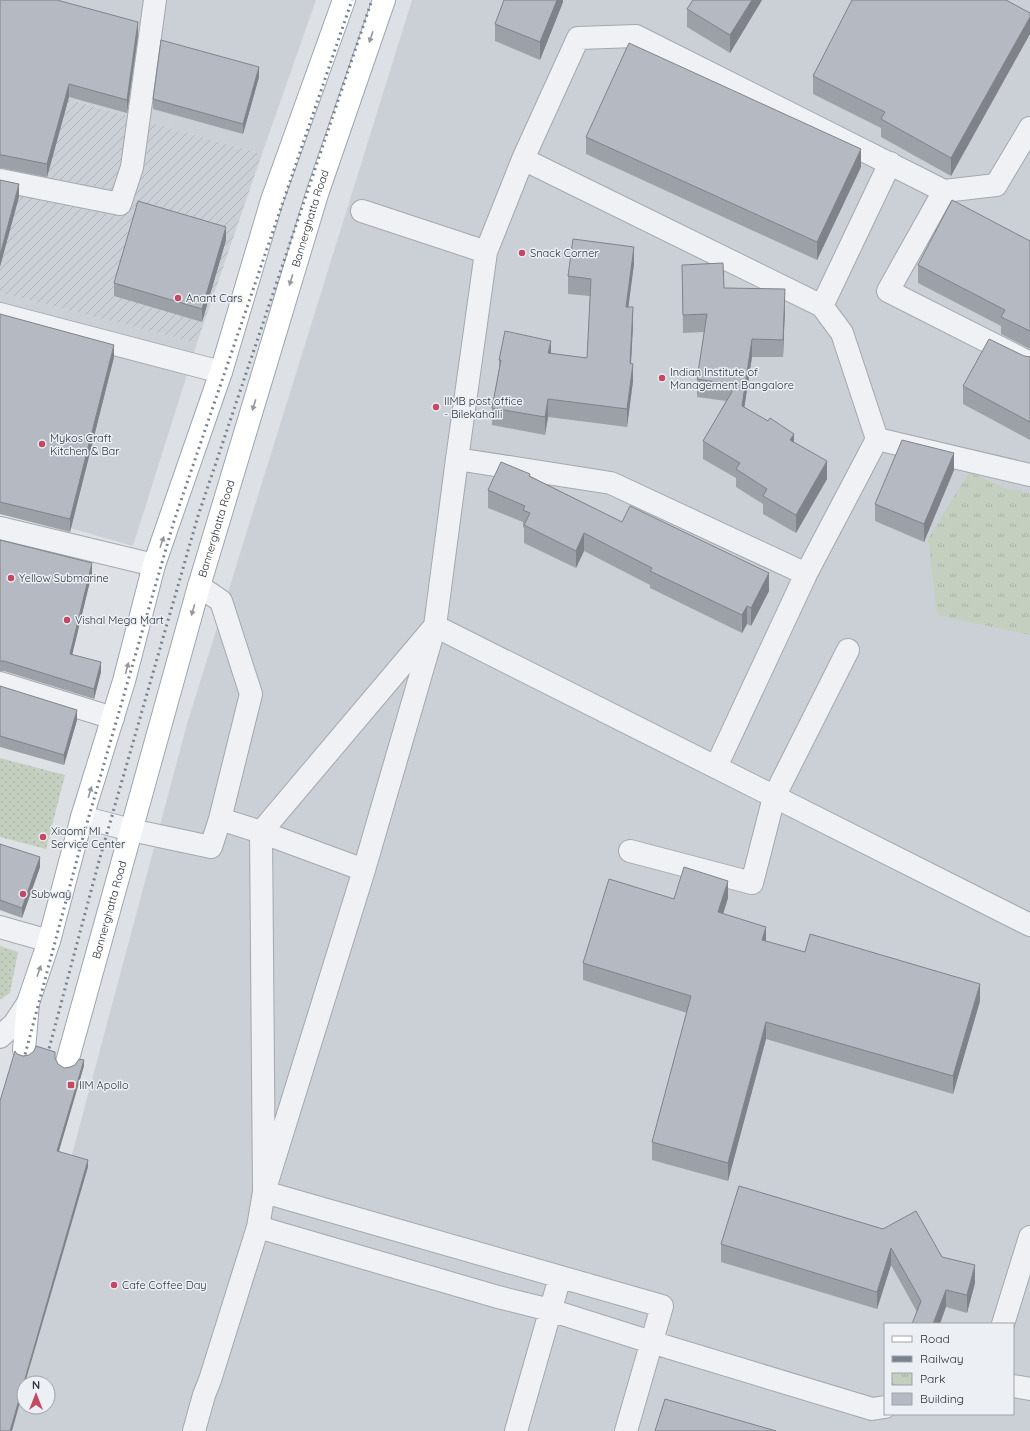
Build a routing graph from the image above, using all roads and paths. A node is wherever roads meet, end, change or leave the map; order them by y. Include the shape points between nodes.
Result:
1 (155, 0) edge
2 (384, 0) edge
3 (341, 1) edge
4 (1030, 128) edge
5 (523, 159) junction
6 (890, 163) junction
7 (0, 180) edge
8 (944, 191) junction
9 (362, 212) dead end
10 (486, 252) junction
11 (822, 306) junction
12 (0, 314) edge
13 (1030, 362) edge
14 (221, 372) junction
15 (877, 439) junction
16 (457, 459) junction
17 (1030, 475) edge
18 (0, 528) edge
19 (154, 565) junction
20 (806, 574) junction
21 (199, 586) junction
22 (435, 626) junction
23 (848, 650) dead end
24 (0, 683) edge
25 (113, 718) junction
26 (716, 767) junction
27 (774, 797) junction
28 (82, 817) junction
29 (220, 819) junction
30 (131, 830) junction
31 (261, 832) junction
32 (630, 851) dead end
33 (364, 870) junction
34 (1030, 924) edge
35 (0, 927) edge
36 (49, 941) junction
37 (28, 1003) junction
38 (0, 1037) edge
39 (24, 1050) dead end
40 (67, 1062) dead end
41 (264, 1192) junction
42 (258, 1227) junction
43 (1030, 1237) edge
44 (560, 1277) junction
45 (550, 1310) junction
46 (1003, 1323) edge
47 (651, 1342) junction
48 (1014, 1386) edge
49 (1030, 1389) edge
50 (884, 1407) edge
51 (194, 1431) edge
52 (516, 1431) edge
53 (626, 1431) edge

1 - 7 street via 132,167 120,204
2 -> 21 main road, Bannerghatta Road via 317,194
3 - 14 main road via 272,200
4 - 8 street via 996,185
5 - 6 street via 578,38 636,36
5 - 10 street
5 - 11 street
6 - 8 street
6 - 11 street
8 - 13 street via 888,291
9 - 10 street
10 - 16 street
11 - 15 street via 842,332
12 - 14 street
19 -> 14 main road
15 - 17 street
15 - 20 street
16 - 20 street via 610,482
16 - 22 street
18 - 19 street
25 -> 19 main road
20 - 26 street
21 - 29 street via 221,601 250,694
21 -> 30 main road, Bannerghatta Road
22 - 26 street
22 - 31 street
22 - 33 street
23 - 27 street
24 - 25 street
28 -> 25 main road
26 - 27 street
27 - 32 street via 752,883
27 - 34 street
28 - 30 street
28 - 36 main road
29 - 30 street via 211,847
29 - 31 street
30 - 40 main road, Bannerghatta Road
31 - 33 street
31 - 41 street
33 - 41 street
35 - 36 street
37 -> 36 main road
37 - 38 street via 14,1024
37 - 39 main road
41 - 42 street
41 - 44 street
42 - 45 street
42 - 51 street
43 - 46 street
44 - 45 street
44 - 47 street via 662,1306
45 - 47 street
45 - 52 street
47 - 50 street via 872,1409
47 - 53 street
48 - 49 street

